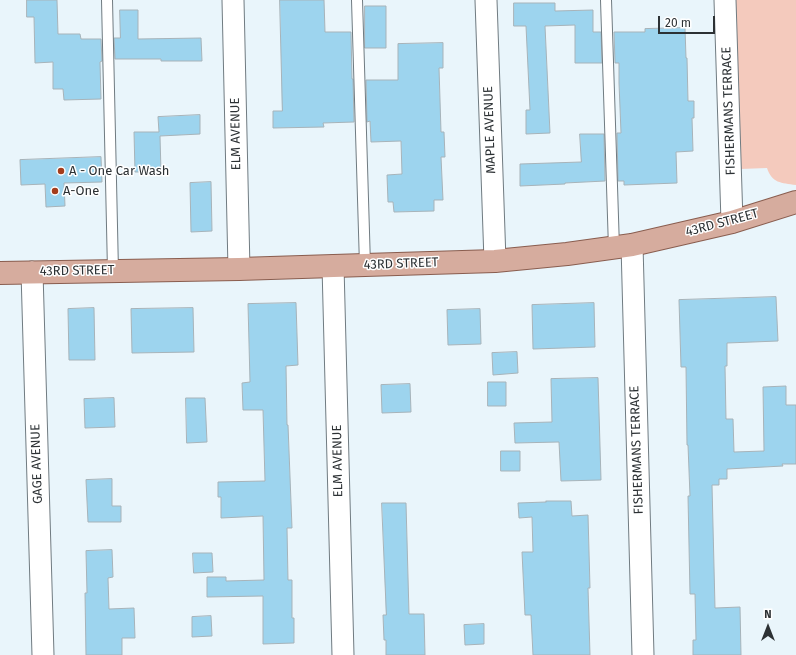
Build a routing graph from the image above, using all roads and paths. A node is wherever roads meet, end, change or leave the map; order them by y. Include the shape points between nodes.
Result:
1 (107, 0) edge
2 (233, 0) edge
3 (357, 0) edge
4 (486, 0) edge
5 (606, 0) edge
6 (725, 0) edge
7 (796, 202) edge
8 (732, 222) junction
9 (623, 247) junction
10 (495, 261) junction
11 (365, 265) junction
12 (333, 266) junction
13 (239, 269) junction
14 (113, 271) junction
15 (32, 272) junction
16 (0, 273) edge
17 (43, 655) edge
18 (343, 655) edge
19 (643, 655) edge

1 - 14 lane
2 - 13 street, ELM AVENUE
3 - 11 lane
4 - 10 street, MAPLE AVENUE
5 - 9 lane
6 - 8 street, FISHERMANS TERRACE
7 - 8 main road, 43RD STREET
8 - 9 main road, 43RD STREET
9 - 10 main road, 43RD STREET
9 - 19 street, FISHERMANS TERRACE
10 - 11 main road, 43RD STREET
11 - 12 main road, 43RD STREET
12 - 13 main road, 43RD STREET
12 - 18 street, ELM AVENUE
13 - 14 main road, 43RD STREET
14 - 15 main road, 43RD STREET
15 - 16 main road, 43RD STREET
15 - 17 street, GAGE AVENUE

